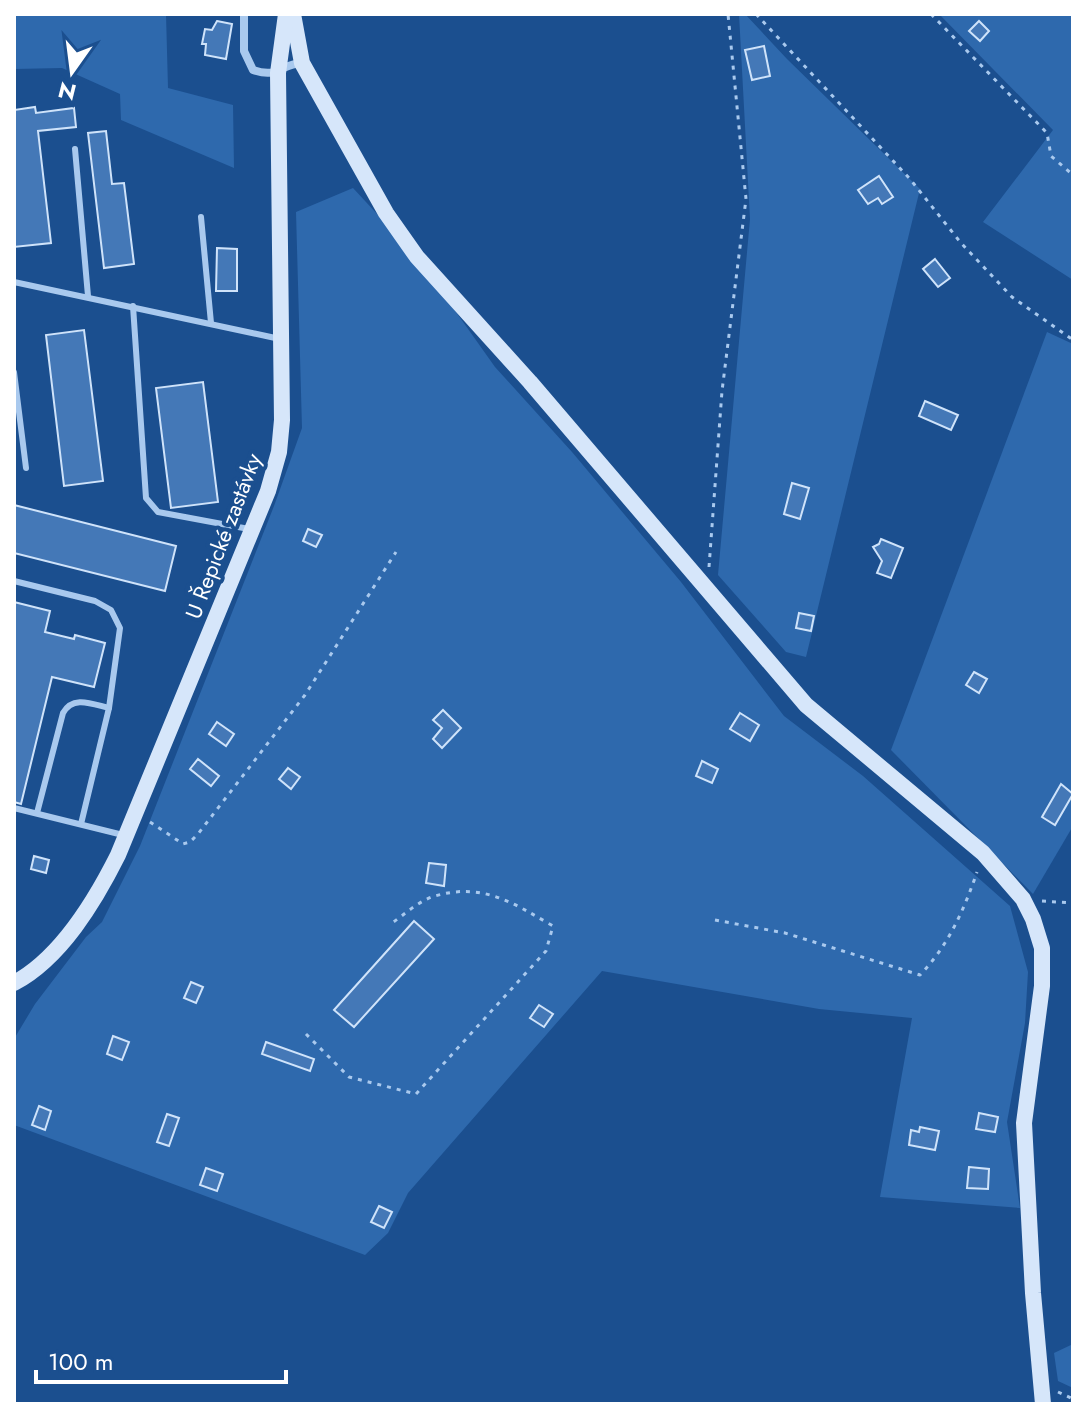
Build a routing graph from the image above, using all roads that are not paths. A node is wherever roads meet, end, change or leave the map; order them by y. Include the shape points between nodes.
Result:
1 (244, 14) edge
2 (286, 14) edge
3 (293, 14) edge
4 (302, 63) junction
5 (278, 73) junction
6 (75, 149) dead end
7 (201, 217) dead end
8 (14, 282) edge
9 (88, 296) junction
10 (133, 306) junction
11 (211, 323) junction
12 (282, 339) junction
13 (14, 372) edge
14 (26, 468) dead end
15 (252, 530) junction
16 (14, 581) edge
17 (109, 708) junction
18 (14, 808) edge
19 (37, 813) junction
20 (81, 824) junction
21 (127, 836) junction
22 (14, 983) edge
23 (1043, 1404) edge

1 - 5 street via 244,51 253,70
2 - 5 street, U Řepické zastávky
3 - 4 street
4 - 5 street
4 - 23 street via 386,213 417,257 806,705 983,853 1023,899 1042,948 1024,1123
5 - 12 street, U Řepické zastávky
6 - 9 lane
7 - 11 lane
8 - 9 lane
9 - 10 lane
10 - 11 lane
10 - 15 lane via 146,498 158,512
11 - 12 lane
12 - 15 street, U Řepické zastávky via 279,452
13 - 14 lane
15 - 21 street, U Řepické zastávky
16 - 17 lane via 95,601 111,610 120,628
17 - 19 lane via 76,701 67,705
17 - 20 lane
18 - 19 lane
19 - 20 lane
20 - 21 lane
21 - 22 street, U Řepické zastávky via 77,924 31,974

